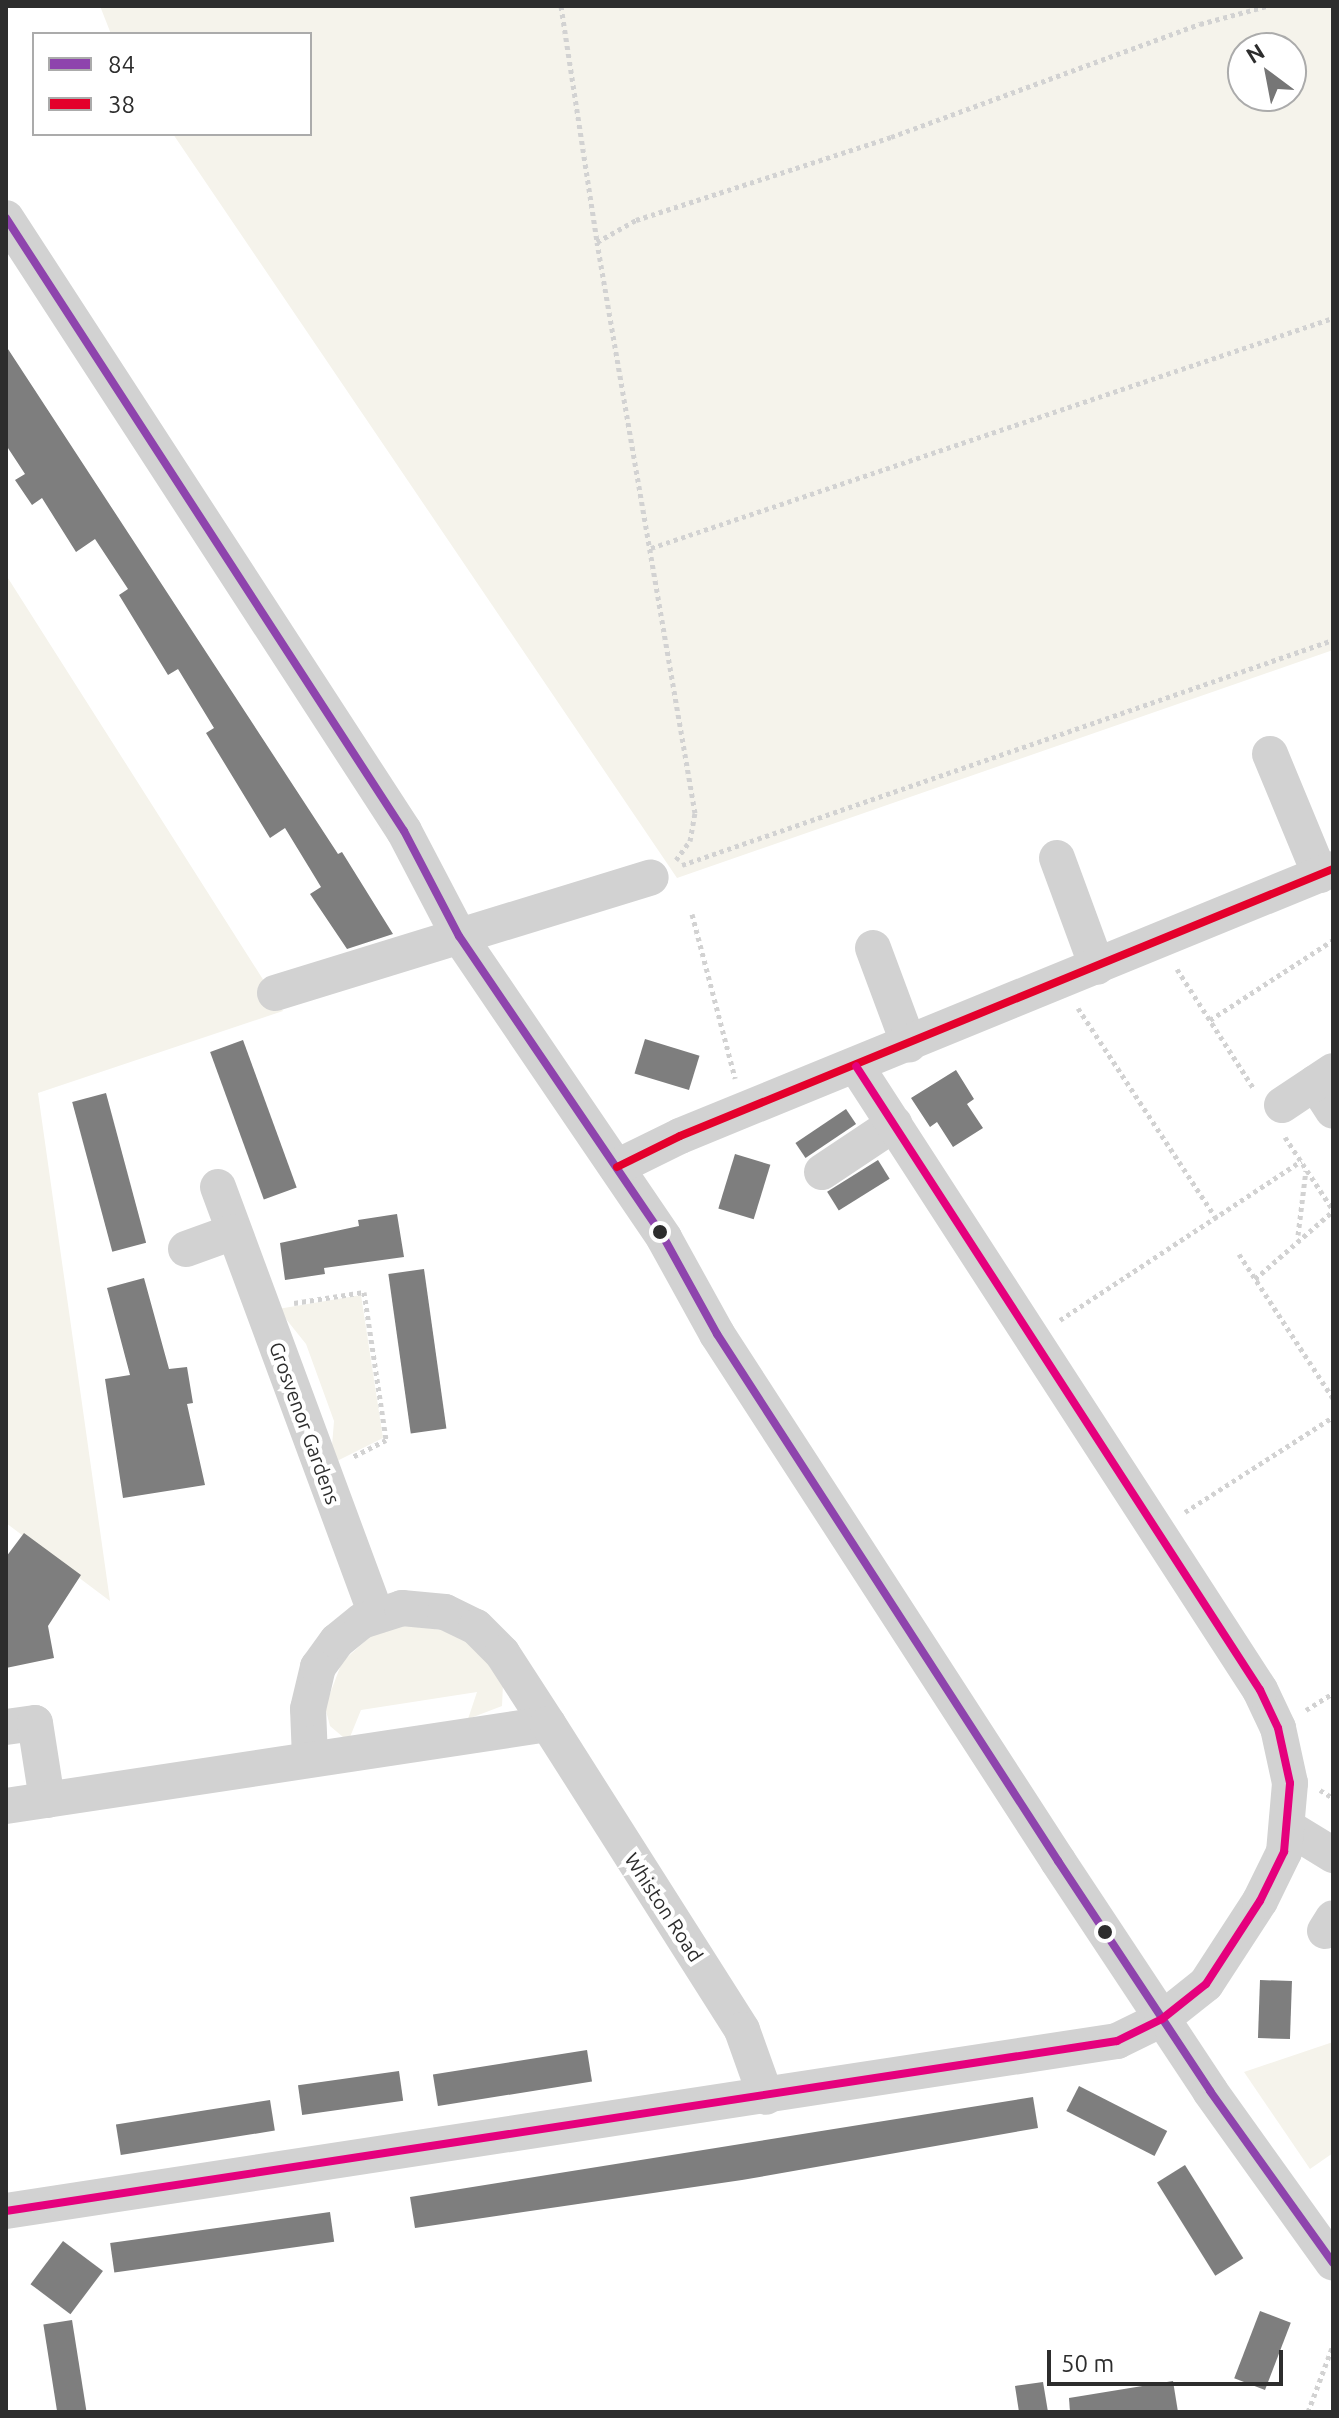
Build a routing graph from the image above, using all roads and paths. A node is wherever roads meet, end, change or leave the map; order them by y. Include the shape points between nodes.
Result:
1 (561, 6) edge
2 (1267, 6) edge
3 (6, 218) edge
4 (597, 242) junction
5 (1333, 318) edge
6 (651, 548) junction
7 (1333, 640) edge
8 (1270, 754) dead end
9 (1057, 858) dead end
10 (1326, 872) edge
11 (651, 877) junction
12 (692, 914) dead end
13 (459, 936) junction
14 (1333, 940) edge
15 (1159, 941) junction
16 (873, 948) dead end
17 (1097, 967) junction
18 (1061, 982) junction
19 (275, 993) dead end
20 (1210, 1020) junction
21 (909, 1045) junction
22 (856, 1066) junction
23 (1327, 1089) edge
24 (744, 1110) junction
25 (1274, 1110) junction
26 (894, 1124) junction
27 (1301, 1161) junction
28 (617, 1167) junction
29 (1306, 1169) junction
30 (822, 1172) dead end
31 (218, 1187) dead end
32 (1333, 1210) edge
33 (1217, 1220) junction
34 (233, 1232) junction
35 (1298, 1236) junction
36 (186, 1249) dead end
37 (1239, 1254) dead end
38 (1255, 1279) junction
39 (262, 1308) junction
40 (1032, 1338) junction
41 (1333, 1398) edge
42 (1333, 1417) edge
43 (323, 1471) junction
44 (1157, 1530) junction
45 (376, 1614) junction
46 (548, 1724) junction
47 (6, 1727) edge
48 (310, 1758) junction
49 (47, 1800) junction
50 (6, 1806) edge
51 (1289, 1828) junction
52 (1333, 1855) edge
53 (1162, 2019) junction
54 (766, 2097) junction
55 (6, 2211) edge
56 (1333, 2263) edge
57 (1333, 2345) edge
58 (1308, 2412) edge

1 - 4 path
2 - 4 path via 1200,24 891,137 636,220
3 - 13 street via 396,818
4 - 6 path
5 - 6 path
6 - 11 path via 695,813 686,848
7 - 11 path
8 - 10 street
9 - 17 street
10 - 15 street
11 - 13 street
12 - 24 path
13 - 19 street
13 - 28 street
14 - 20 path
15 - 17 street
15 - 20 path
16 - 21 street
17 - 18 street
18 - 21 street
18 - 33 path
20 - 25 path
21 - 22 street
22 - 24 street
22 - 26 street
23 - 25 street
24 - 28 street
25 - 27 path
26 - 30 street
26 - 40 street
27 - 29 path
27 - 33 path
28 - 53 street via 717,1334
29 - 32 path
29 - 35 path
31 - 34 street, Grosvenor Gardens
32 - 35 path
33 - 40 path
34 - 36 street
34 - 39 street, Grosvenor Gardens
35 - 38 path
37 - 38 path
38 - 41 path
39 - 43 street, Grosvenor Gardens
39 - 43 path via 364,1292 386,1440
40 - 44 street
42 - 44 path
43 - 45 street, Grosvenor Gardens
44 - 51 street via 1260,1690 1278,1728 1290,1783
45 - 46 street, Whiston Road via 428,1608 476,1627 502,1653
45 - 48 street, Whiston Road via 337,1641 318,1667 308,1709
46 - 48 street
46 - 54 street, Whiston Road via 742,2030
47 - 49 street via 35,1723
48 - 49 street
49 - 50 street
51 - 52 street
51 - 53 street via 1274,1876 1206,1984
53 - 54 street via 1117,2041
53 - 56 street
54 - 55 street
57 - 58 path

